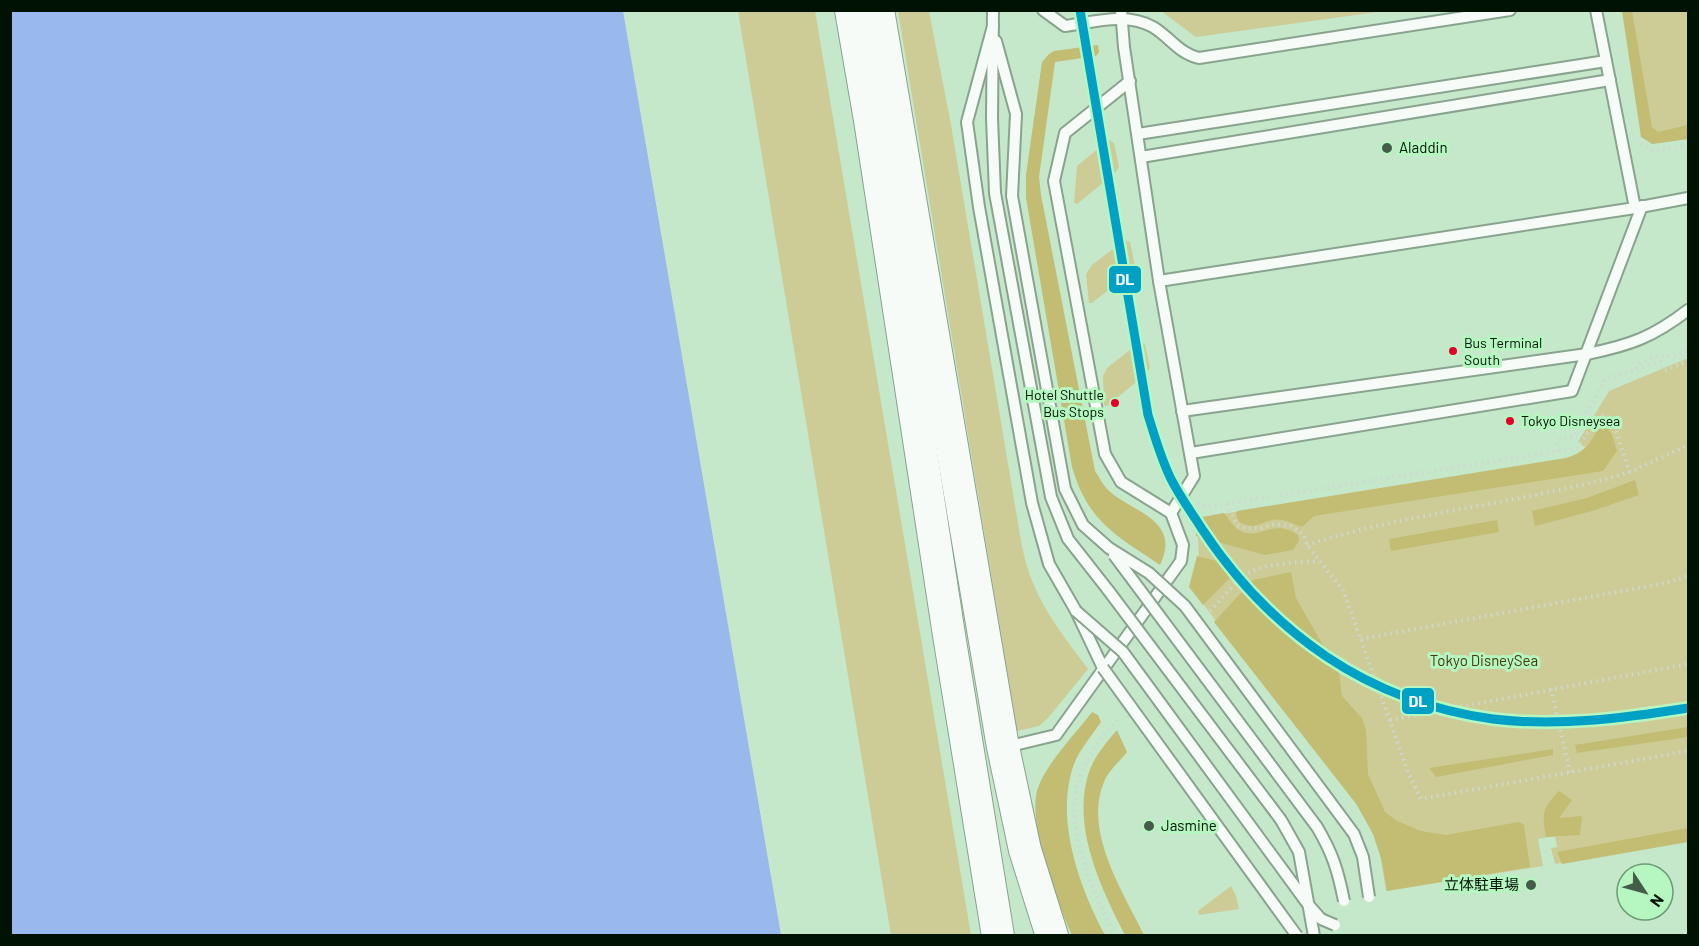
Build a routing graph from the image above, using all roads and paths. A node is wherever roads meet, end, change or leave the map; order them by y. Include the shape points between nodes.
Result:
1 (851, 10) edge
2 (878, 10) edge
3 (993, 10) edge
4 (1043, 10) edge
5 (1510, 10) edge
6 (1596, 10) edge
7 (1121, 14) edge
8 (993, 26) junction
9 (1606, 61) junction
10 (1610, 80) junction
11 (1130, 81) junction
12 (1138, 134) junction
13 (1637, 142) dead end
14 (1689, 145) edge
15 (1142, 157) junction
16 (1689, 198) edge
17 (1638, 207) junction
18 (1159, 281) junction
19 (1689, 310) edge
20 (1689, 350) edge
21 (1587, 354) junction
22 (1689, 361) edge
23 (1635, 370) junction
24 (1182, 411) junction
25 (1557, 451) dead end
26 (1191, 453) junction
27 (1630, 472) dead end
28 (1227, 504) dead end
29 (1171, 513) junction
30 (1307, 545) junction
31 (1109, 548) junction
32 (1319, 561) junction
33 (1689, 576) edge
34 (1076, 611) junction
35 (1208, 613) dead end
36 (1361, 639) junction
37 (1689, 664) edge
38 (1551, 689) junction
39 (1118, 718) dead end
40 (1390, 720) junction
41 (1003, 747) junction
42 (1689, 751) edge
43 (1570, 772) junction
44 (1369, 897) dead end
45 (1344, 901) dead end
46 (1335, 925) dead end
47 (998, 936) edge
48 (1014, 936) edge
49 (1052, 936) edge
50 (1114, 936) edge
51 (1297, 936) edge
52 (1314, 936) edge

1 - 47 street
2 - 41 street
3 - 8 lane
4 - 7 lane via 1065,26
5 - 7 lane via 1199,58 1187,55 1154,28
6 - 9 lane
7 - 11 lane
8 - 31 lane via 1016,114 1012,196 1065,489 1083,525
8 - 34 lane via 967,122 979,207 1032,503 1049,564
8 - 52 lane, bridge via 995,193 1051,497 1068,539 1281,820 1299,852
9 - 10 lane
9 - 12 lane
10 - 15 lane
10 - 17 lane
11 - 12 lane
11 - 29 lane via 1065,133 1054,181 1105,454 1121,482
12 - 15 lane
13 - 14 path via 1653,151
15 - 18 lane
16 - 17 lane
17 - 18 lane
17 - 21 lane
18 - 24 lane
19 - 21 lane via 1664,329 1631,344
20 - 23 path via 1640,362
21 - 24 lane
21 - 26 lane via 1572,391
22 - 23 path via 1664,370 1661,362
23 - 25 path via 1606,378 1574,436 1557,441
24 - 26 lane
26 - 29 lane via 1194,476
27 - 30 path via 1587,485 1349,531
28 - 30 path via 1237,525 1247,530 1292,525 1304,535
29 - 41 lane via 1183,545 1180,561 1090,688 1056,735
30 - 32 path
31 - 44 lane, bridge via 1149,573 1185,606 1354,834 1363,857
31 - 45 lane, bridge via 1317,827 1337,867
32 - 35 path via 1259,569 1244,576
32 - 36 path via 1343,590
33 - 36 path
34 - 46 lane, bridge via 1123,652 1307,903 1321,919
34 - 51 lane, bridge via 1102,668
36 - 40 path
37 - 38 path
38 - 40 path
38 - 43 path
39 - 50 path via 1088,757 1075,798 1076,834 1085,867
40 - 43 path via 1421,799
41 - 48 street via 999,835
41 - 49 street via 1025,850
42 - 43 path

